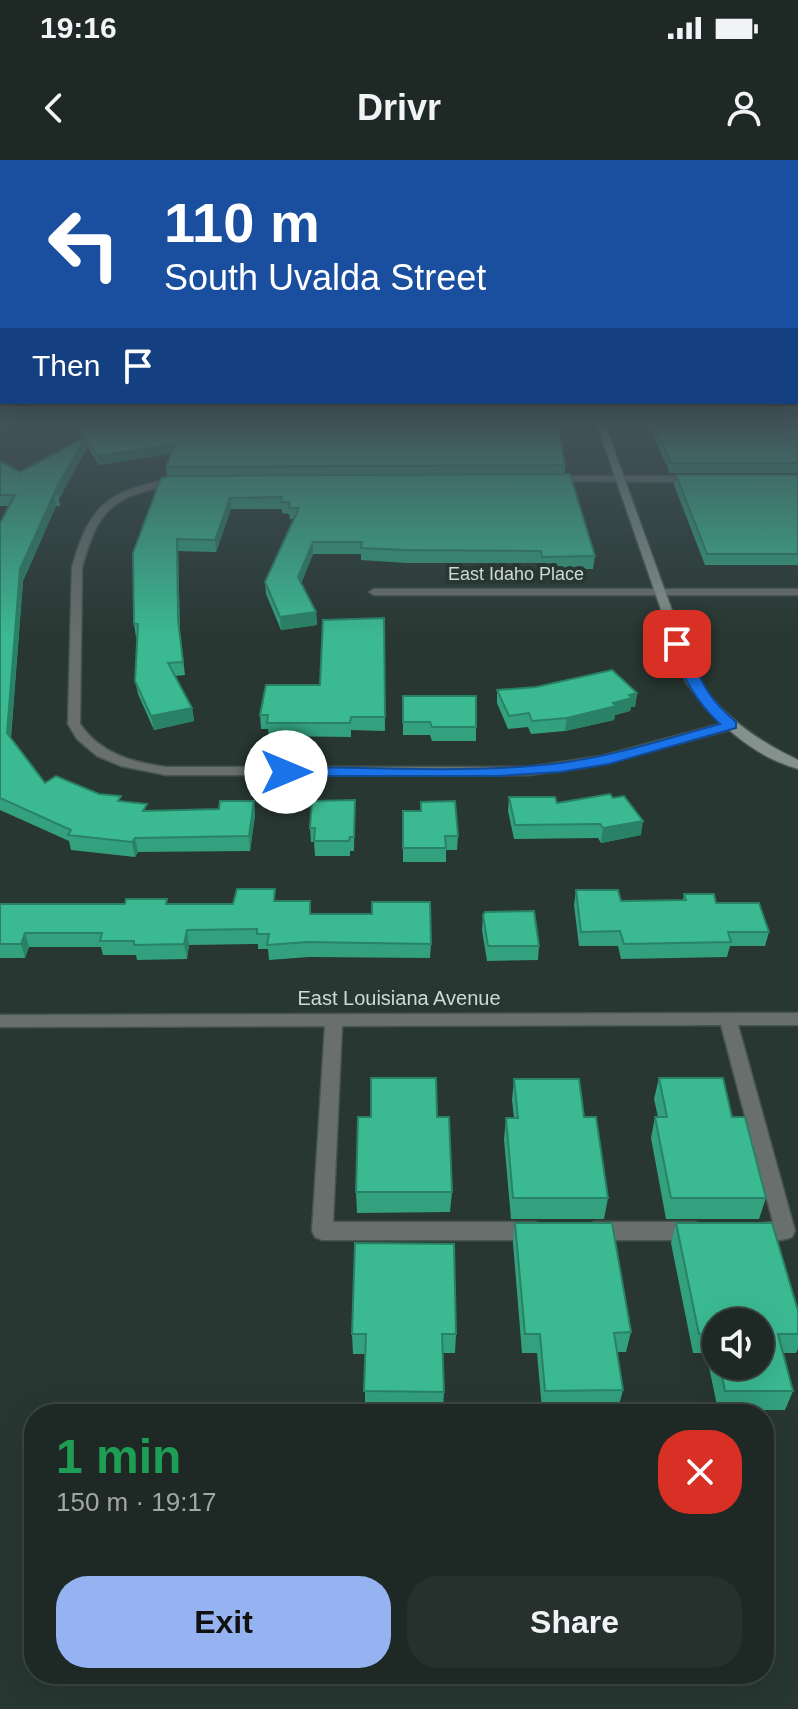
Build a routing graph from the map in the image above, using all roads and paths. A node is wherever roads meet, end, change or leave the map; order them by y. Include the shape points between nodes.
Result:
1 (128, 494) edge
2 (625, 494) edge
3 (374, 592) dead end
4 (659, 592) junction
5 (798, 592) edge
6 (731, 725) junction
7 (798, 765) edge
8 (728, 1019) junction
9 (798, 1019) edge
10 (334, 1020) junction
11 (0, 1021) edge

1 - 6 street via 99,512 77,568 74,724 93,749 116,761 166,771 529,771 603,760
2 - 4 street
3 - 4 street, East Idaho Place
4 - 5 street, East Idaho Place
4 - 6 street via 692,682
6 - 7 street
8 - 9 street, East Louisiana Avenue
8 - 10 street, East Louisiana Avenue
8 - 10 street via 785,1231 322,1231
10 - 11 street, East Louisiana Avenue

